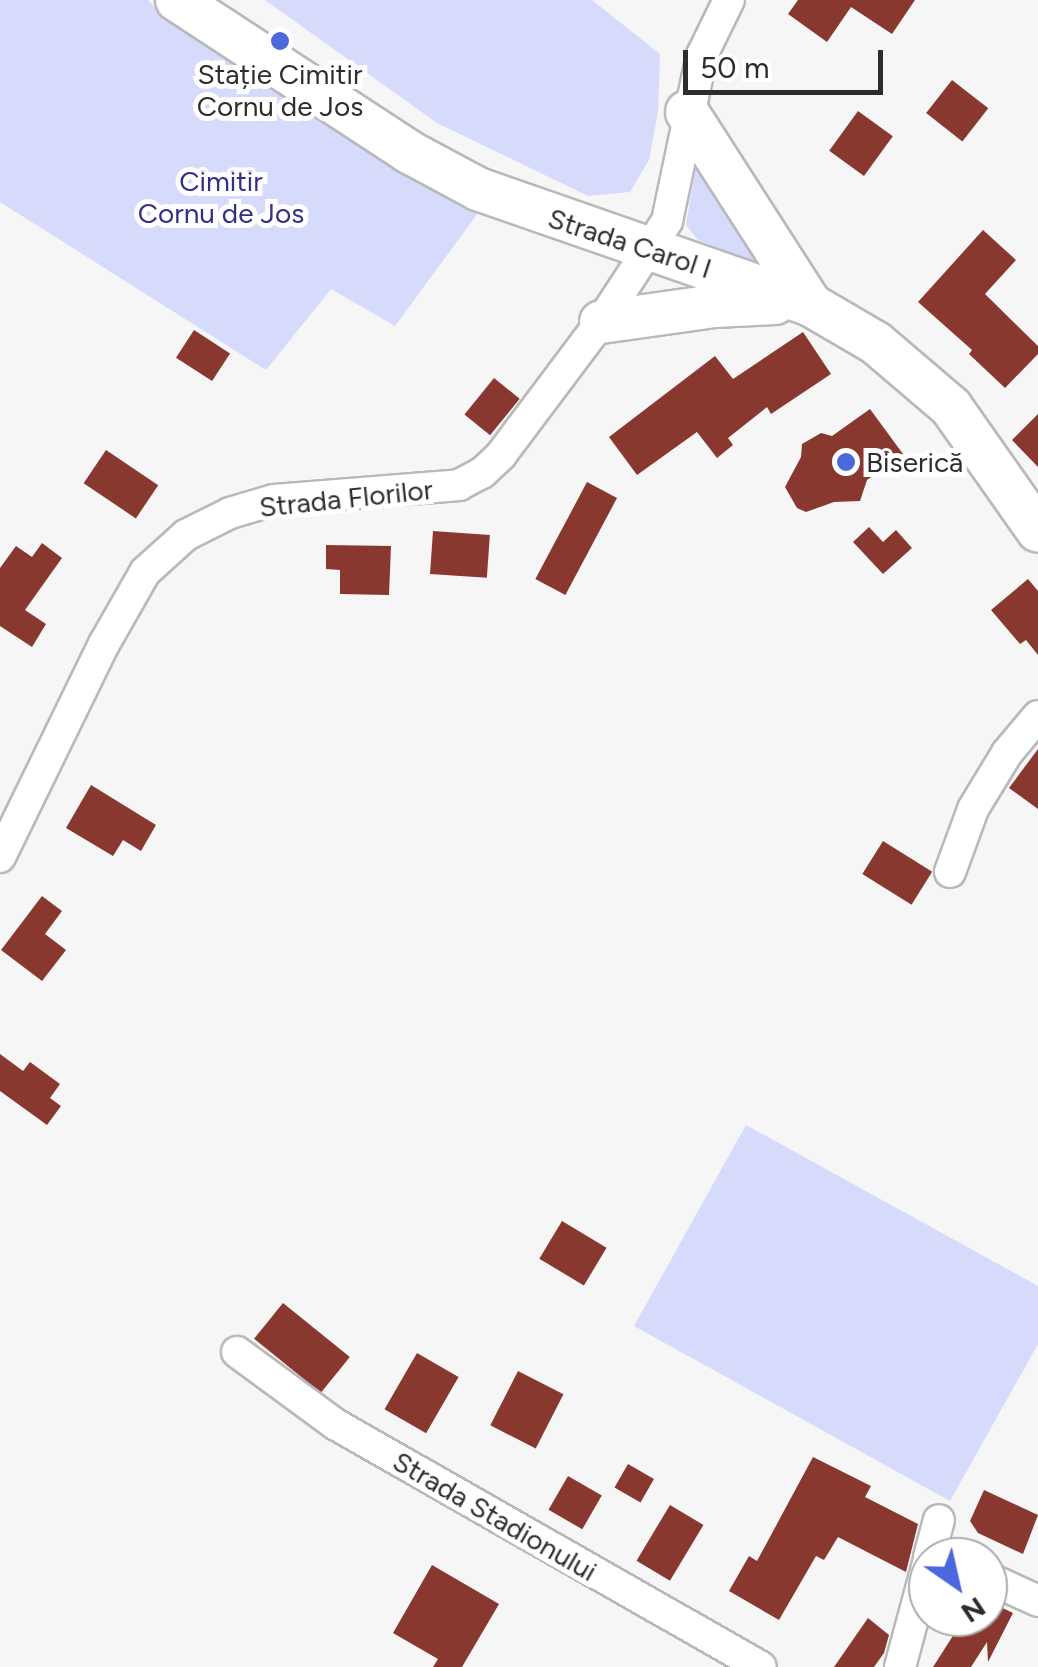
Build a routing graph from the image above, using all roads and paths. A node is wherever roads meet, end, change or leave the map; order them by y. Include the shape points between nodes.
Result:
1 (176, 0) edge
2 (728, 0) edge
3 (687, 112) junction
4 (651, 249) junction
5 (811, 305) junction
6 (602, 322) junction
7 (1038, 531) edge
8 (1038, 716) edge
9 (0, 856) edge
10 (950, 872) dead end
11 (237, 1352) dead end
12 (939, 1520) dead end
13 (936, 1537) edge
14 (1008, 1587) edge
15 (1038, 1601) edge
16 (909, 1637) edge
17 (761, 1667) edge
18 (900, 1667) edge

1 - 4 main road, Strada Carol I via 448,175 501,200
2 - 3 street, Strada Florilor via 702,55
3 - 4 street, Strada Florilor via 667,221
3 - 5 main road
4 - 5 main road, Strada Carol I
4 - 6 street, Strada Florilor
5 - 6 main road via 715,306
5 - 7 main road, Strada Carol I via 876,343 950,407
6 - 9 street, Strada Florilor via 482,473 440,488 274,500 186,535 145,572
8 - 10 street via 974,808
11 - 17 street, Strada Stadionului via 336,1424
12 - 13 street
14 - 15 street
16 - 18 street

